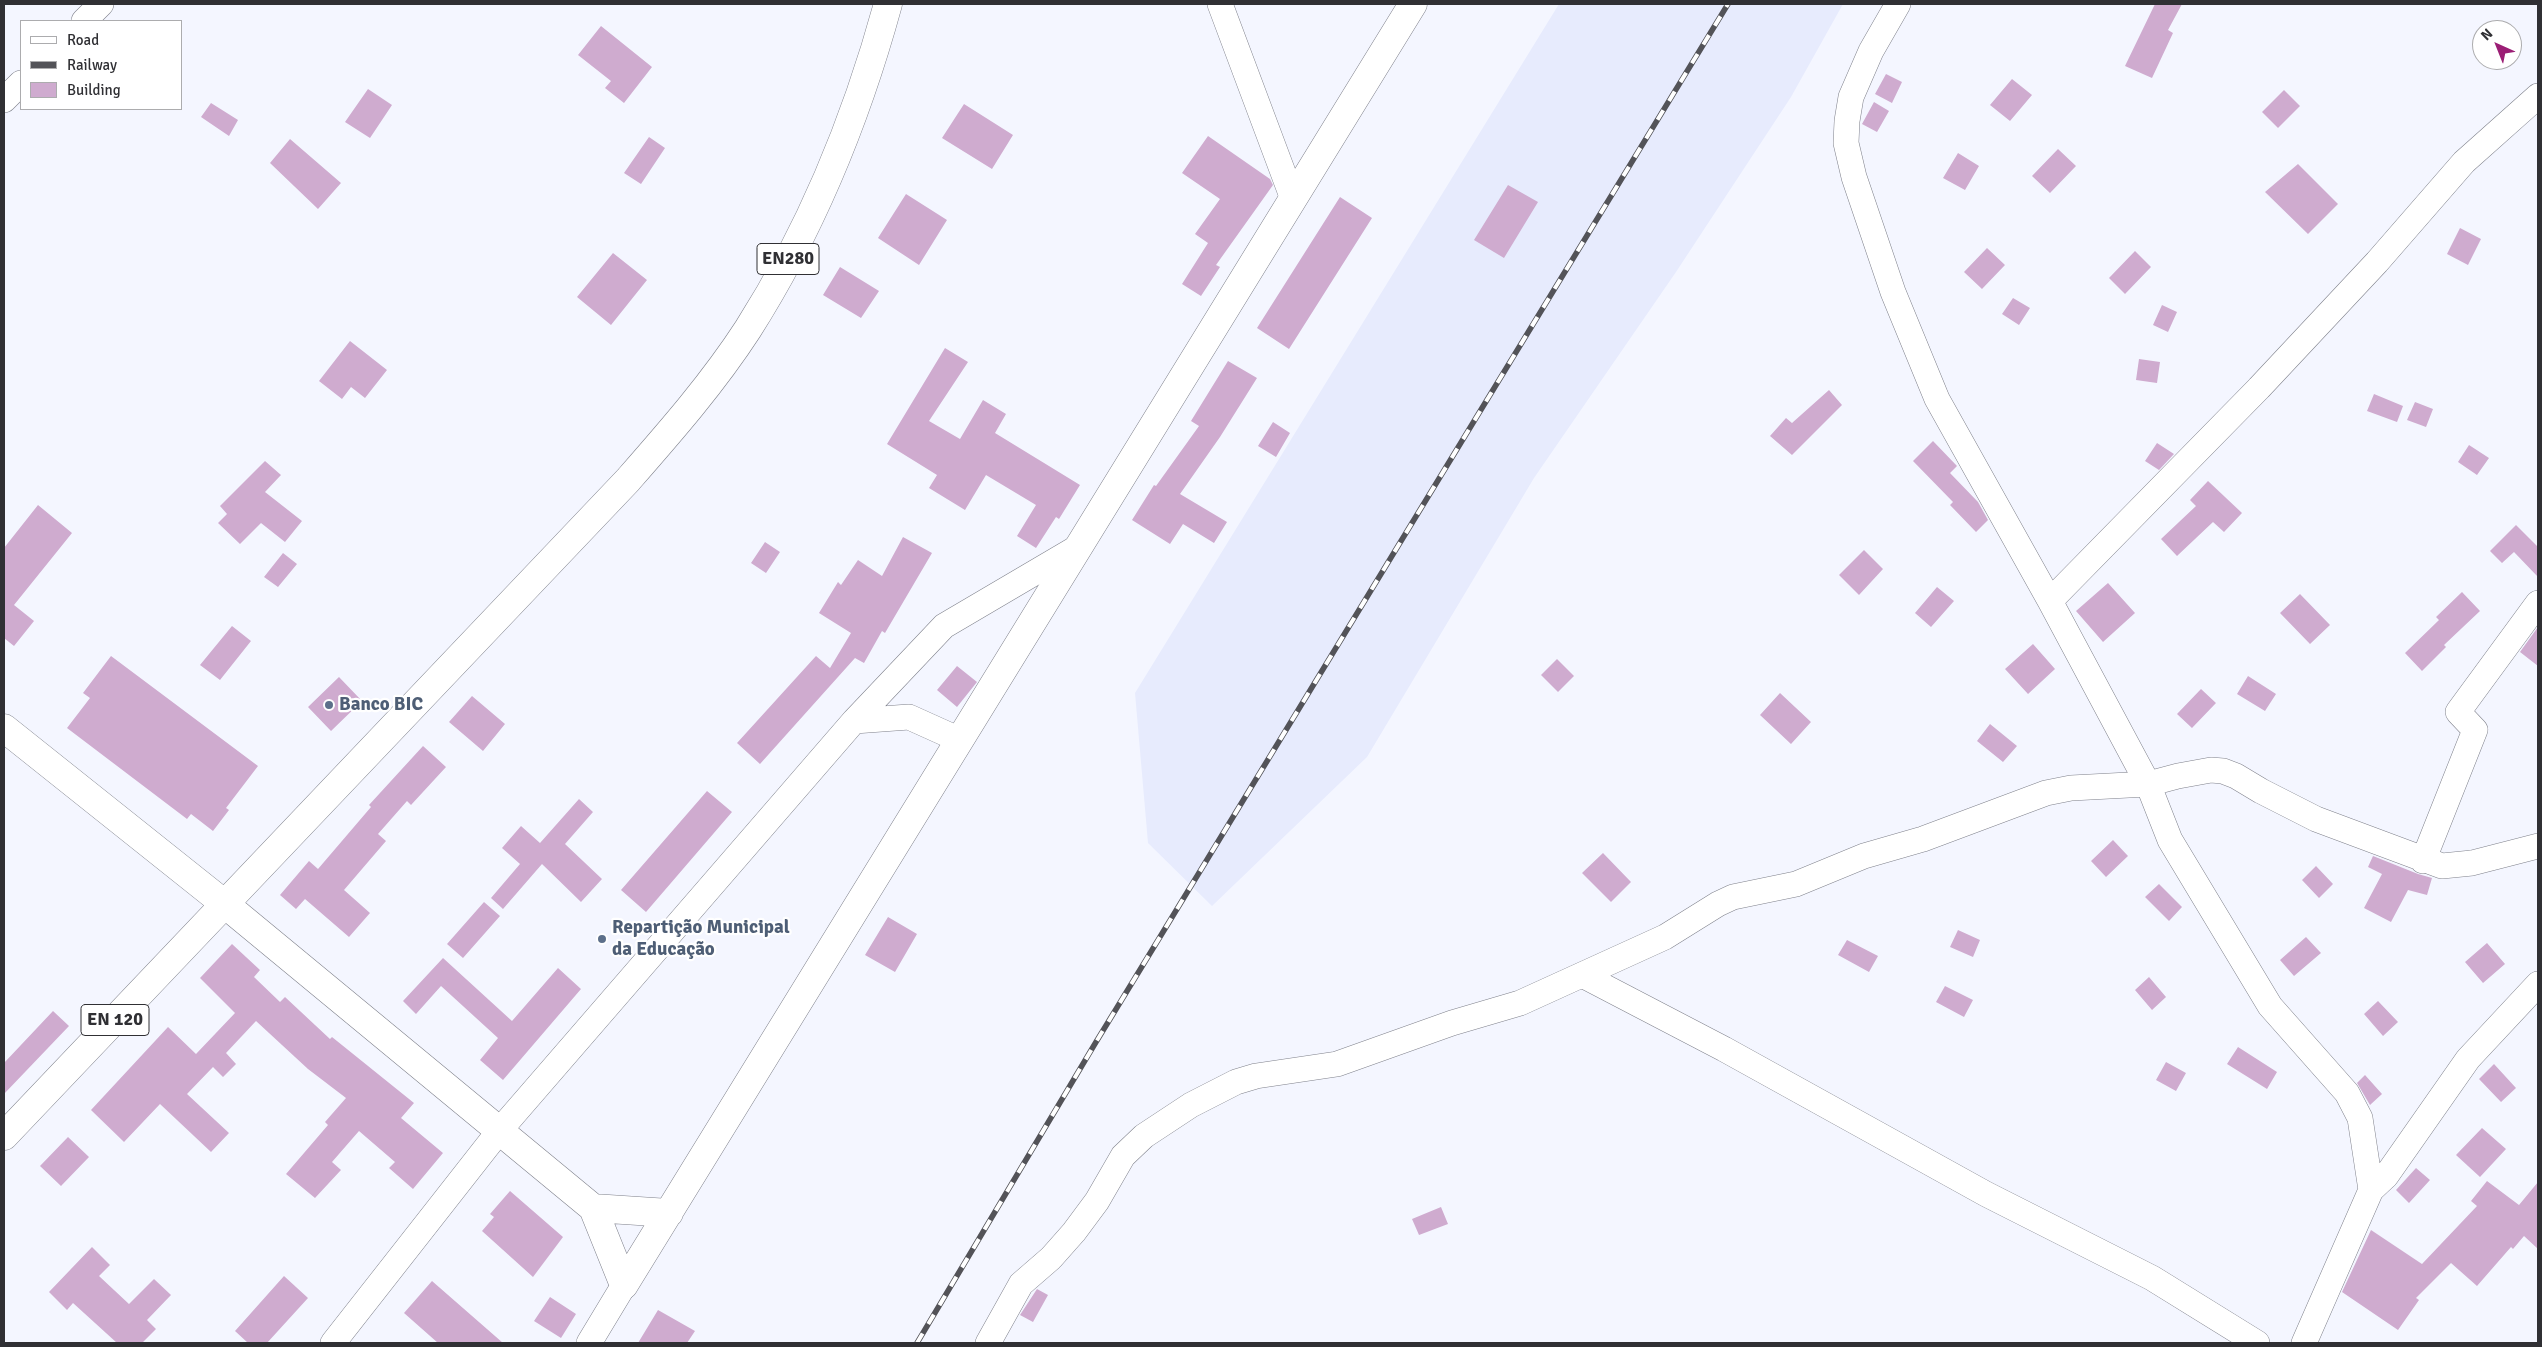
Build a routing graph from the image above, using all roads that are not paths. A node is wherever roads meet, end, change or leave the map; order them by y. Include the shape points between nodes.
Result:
1 (100, 4) edge
2 (888, 4) edge
3 (1220, 4) edge
4 (1413, 4) edge
5 (1898, 4) edge
6 (85, 20) edge
7 (20, 84) edge
8 (2538, 96) edge
9 (4, 100) edge
10 (1293, 199) junction
11 (1080, 546) junction
12 (2050, 601) junction
13 (2538, 604) edge
14 (854, 721) junction
15 (4, 728) edge
16 (960, 740) junction
17 (2148, 784) junction
18 (2538, 846) edge
19 (2423, 861) junction
20 (226, 905) junction
21 (1584, 976) junction
22 (2538, 984) edge
23 (500, 1130) junction
24 (4, 1136) edge
25 (2371, 1190) junction
26 (593, 1208) junction
27 (669, 1213) junction
28 (624, 1285) junction
29 (333, 1343) edge
30 (589, 1343) edge
31 (988, 1343) edge
32 (2257, 1343) edge
33 (2304, 1343) edge

1 - 6 street
2 - 20 street, EN280 via 870,70 832,165 794,249 748,330 690,408 628,480
3 - 10 street
4 - 10 street
5 - 12 street via 1871,51 1851,97 1846,144 1854,177 1892,292 1936,399
7 - 9 street
8 - 12 street via 2464,162 2377,262 2272,374
10 - 11 street
11 - 14 street via 944,626
11 - 16 street
12 - 17 street
13 - 19 street via 2458,712 2474,730
14 - 16 street via 909,717
14 - 23 street
15 - 20 street
16 - 27 street
17 - 19 street via 2211,770 2223,771 2316,819
17 - 21 street via 2071,788 2046,793 1923,839 1864,856 1796,884 1733,897 1665,936
17 - 25 street via 2170,840 2255,983 2285,1024 2347,1093 2360,1118
18 - 19 street via 2456,866
20 - 23 street
20 - 24 street, EN 120
21 - 31 street via 1520,1004 1452,1023 1337,1064 1249,1078 1191,1105 1144,1136 1123,1156 1097,1201 1074,1232 1021,1284
21 - 32 street via 1724,1049 1986,1194 2152,1278
22 - 25 street via 2468,1059 2389,1171
23 - 26 street
23 - 29 street
25 - 33 street
26 - 27 street
26 - 28 street
27 - 28 street
28 - 30 street

